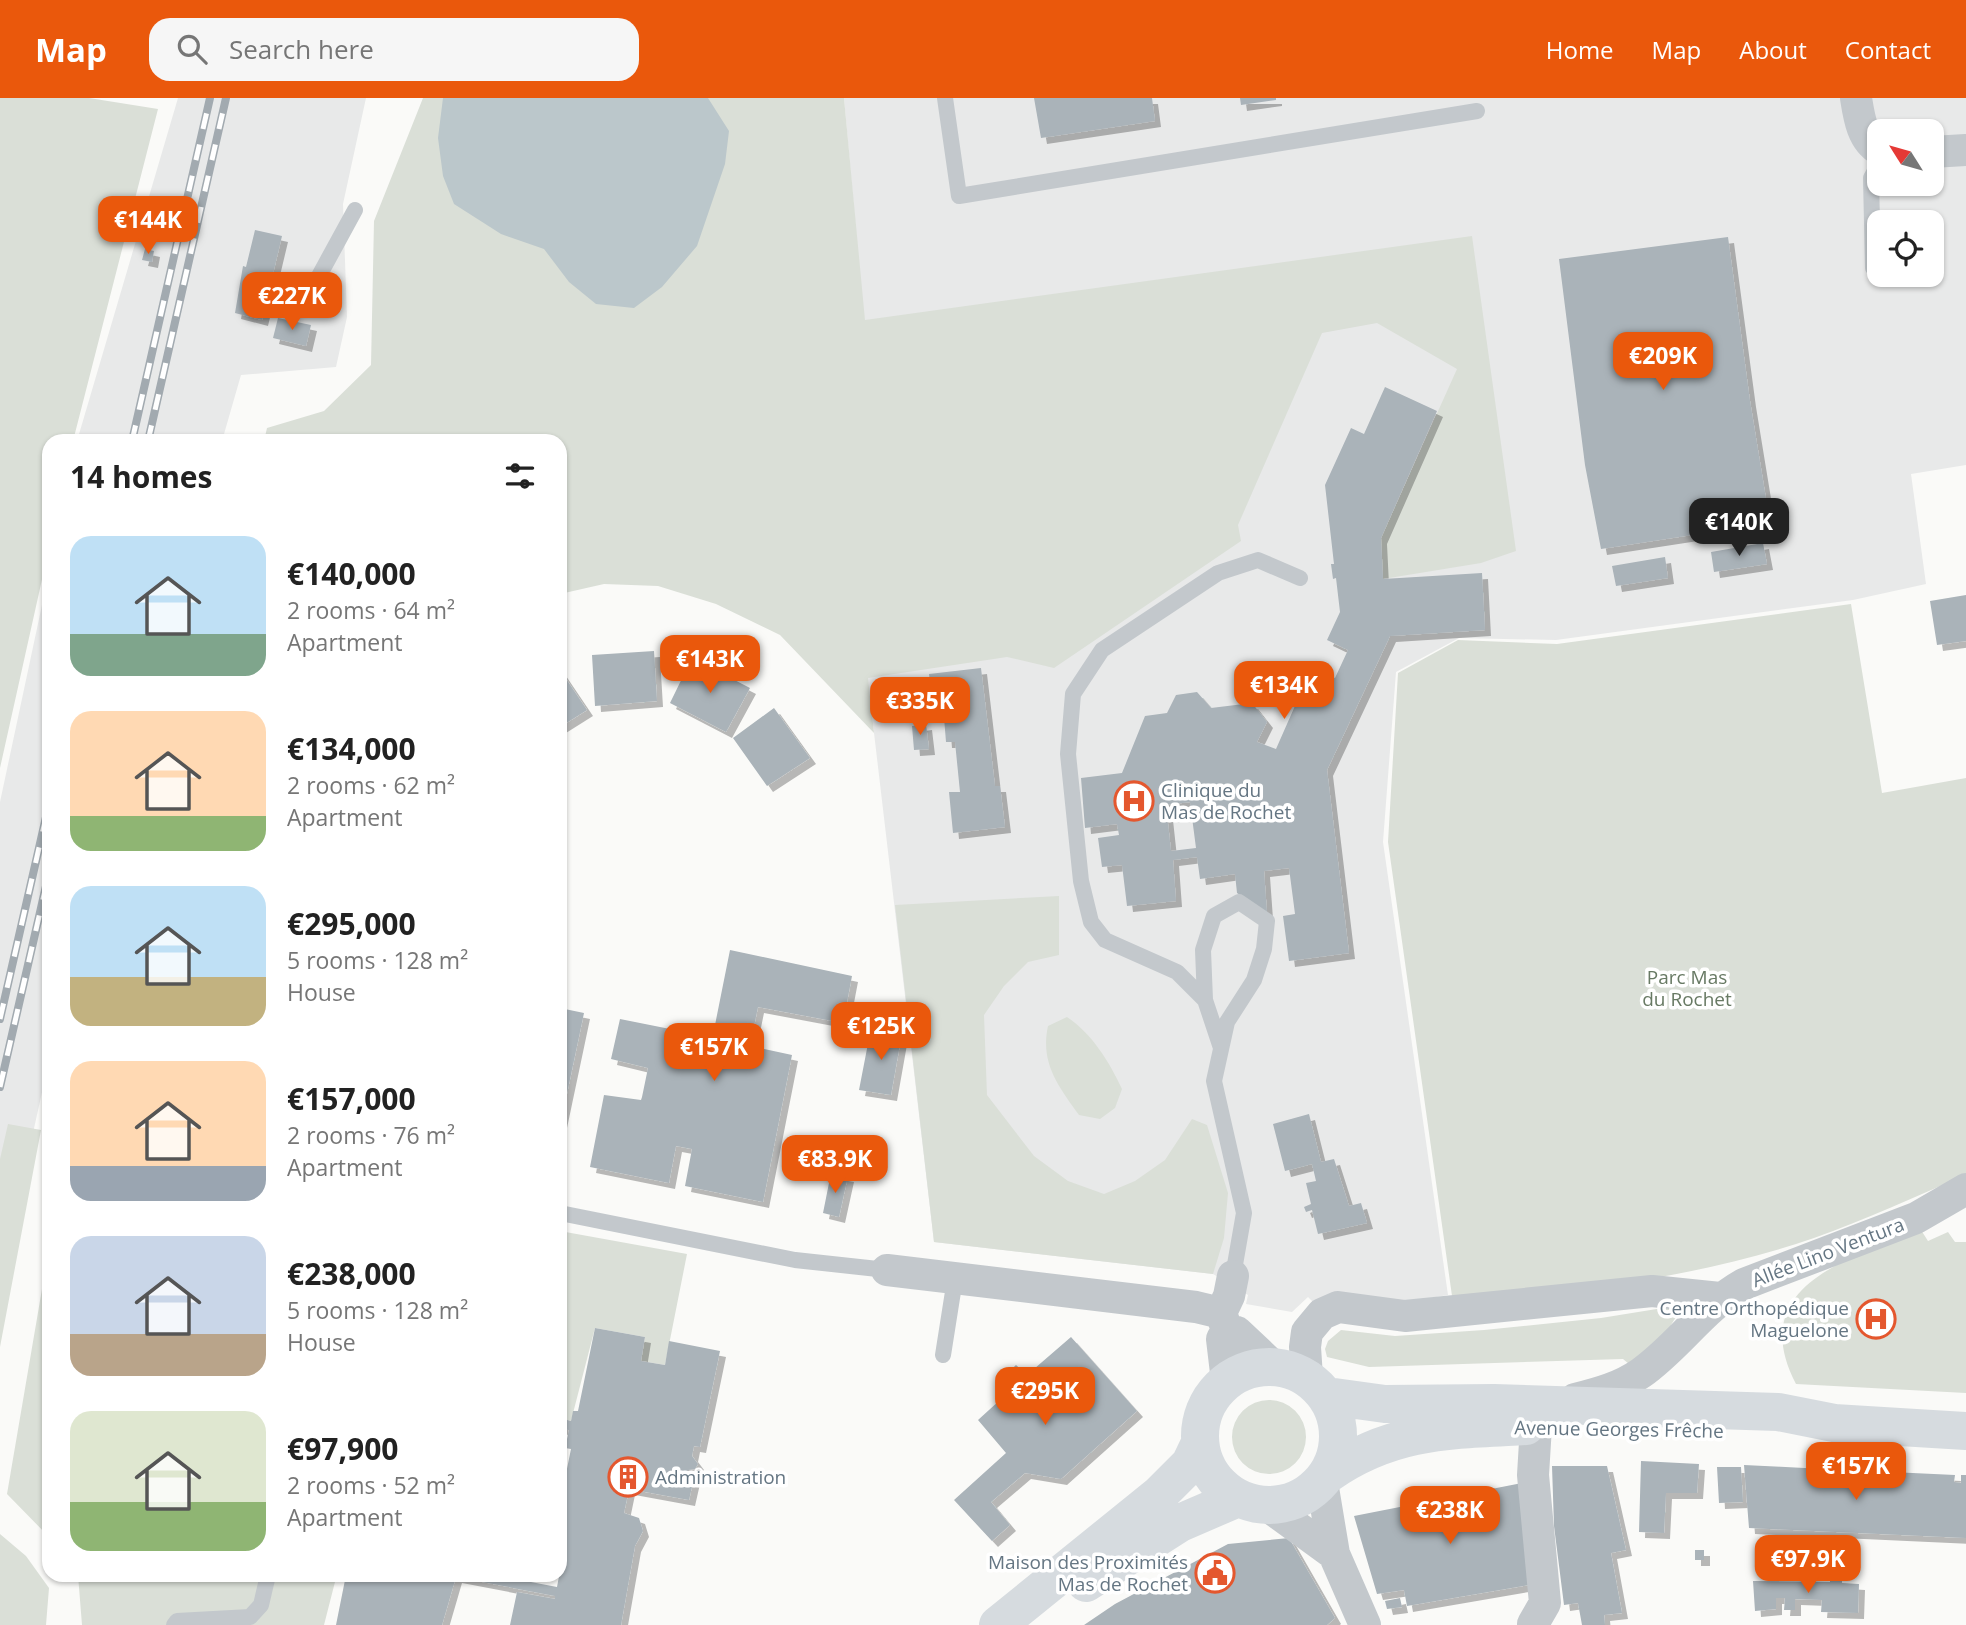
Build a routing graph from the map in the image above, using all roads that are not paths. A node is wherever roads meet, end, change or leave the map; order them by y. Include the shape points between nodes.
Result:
1 (945, 98) edge
2 (1856, 98) edge
3 (1476, 111) dead end
4 (1867, 138) edge
5 (1966, 150) edge
6 (1944, 151) edge
7 (355, 210) dead end
8 (319, 276) dead end
9 (1300, 578) dead end
10 (1205, 1000) junction
11 (1221, 1048) junction
12 (1966, 1189) edge
13 (567, 1214) edge
14 (887, 1270) joint
15 (1233, 1276) joint
16 (955, 1279) junction
17 (1720, 1298) junction
18 (1224, 1322) junction
19 (943, 1355) dead end
20 (1302, 1380) junction
21 (1227, 1381) junction
22 (1545, 1415) junction
23 (1966, 1431) edge
24 (1200, 1443) junction
25 (1325, 1478) junction
26 (1253, 1502) junction
27 (1334, 1554) junction
28 (266, 1582) edge
29 (174, 1625) edge
30 (998, 1625) edge
31 (1027, 1625) edge
32 (1365, 1625) edge
33 (1526, 1625) edge

1 - 3 lane via 959,196
2 - 4 street
5 - 6 street
7 - 8 lane
9 - 10 lane via 1258,560 1218,573 1102,650 1073,694 1068,754 1081,881 1091,922 1105,940 1177,972
10 - 11 lane
10 - 11 lane via 1203,950 1214,916 1239,902 1267,921 1264,949 1254,980 1227,1022
11 - 15 lane via 1214,1081 1244,1213
12 - 17 street, Allée Lino Ventura via 1916,1218 1744,1284
13 - 14 lane via 795,1260
14 - 16 street
15 - 18 street
16 - 18 street via 1196,1307
16 - 19 lane
17 - 20 street via 1652,1291 1405,1316 1338,1307 1322,1314 1307,1332
17 - 22 street, Allée Lino Ventura via 1642,1373
18 - 20 street
18 - 21 street
20 - 21 main road via 1254,1368
20 - 22 main road, Avenue Georges Frêche via 1385,1404
20 - 25 main road via 1335,1414 1339,1434 1336,1455
21 - 24 main road via 1206,1408
22 - 23 main road, Avenue Georges Frêche via 1603,1425 1772,1432 1834,1423
22 - 25 main road, Avenue Georges Frêche via 1412,1435 1369,1448
22 - 33 street via 1533,1475 1545,1603
24 - 26 main road via 1212,1475
24 - 30 main road via 1190,1464 1160,1494
25 - 26 main road via 1306,1495 1287,1503
25 - 27 street
26 - 27 street
26 - 31 main road via 1180,1523
27 - 32 street
28 - 29 lane via 261,1605 250,1617 177,1621

